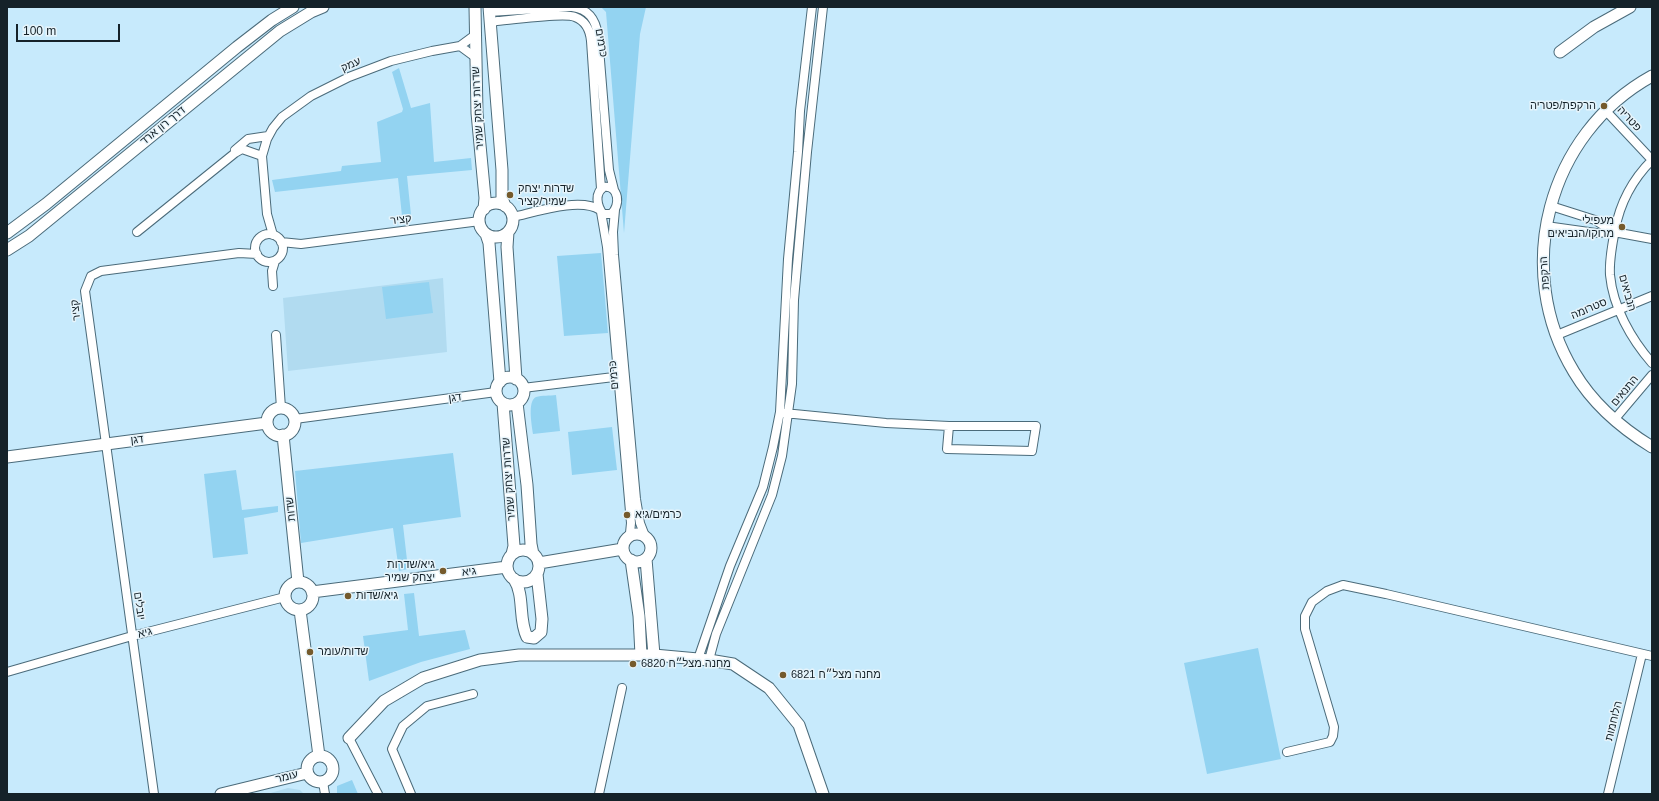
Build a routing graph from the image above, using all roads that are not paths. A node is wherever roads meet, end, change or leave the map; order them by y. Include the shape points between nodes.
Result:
1 (293, 7) edge
2 (323, 7) edge
3 (475, 7) edge
4 (571, 7) edge
5 (812, 7) edge
6 (823, 7) edge
7 (1630, 7) edge
8 (489, 14) edge
9 (475, 35) junction
10 (460, 46) junction
11 (1560, 52) dead end
12 (475, 57) junction
13 (1652, 76) edge
14 (1606, 111) junction
15 (268, 136) junction
16 (262, 156) junction
17 (228, 158) junction
18 (1652, 160) edge
19 (600, 190) junction
20 (614, 190) junction
21 (572, 205) junction
22 (505, 206) junction
23 (1550, 206) junction
24 (484, 209) junction
25 (615, 210) junction
26 (601, 211) junction
27 (267, 214) junction
28 (513, 216) junction
29 (480, 221) junction
30 (1546, 226) junction
31 (137, 232) dead end
32 (508, 232) junction
33 (1614, 232) junction
34 (7, 233) edge
35 (486, 234) junction
36 (273, 235) junction
37 (263, 236) junction
38 (1652, 239) edge
39 (281, 242) junction
40 (256, 244) junction
41 (301, 244) junction
42 (7, 250) edge
43 (282, 252) junction
44 (239, 253) junction
45 (257, 254) junction
46 (265, 261) junction
47 (275, 261) junction
48 (1652, 296) edge
49 (1619, 308) junction
50 (276, 335) dead end
51 (1557, 335) junction
52 (1652, 363) edge
53 (1652, 375) edge
54 (622, 376) junction
55 (516, 379) junction
56 (498, 387) junction
57 (523, 388) junction
58 (503, 403) junction
59 (517, 403) junction
60 (281, 408) junction
61 (780, 412) junction
62 (789, 414) junction
63 (294, 420) junction
64 (1614, 420) junction
65 (267, 423) junction
66 (949, 426) junction
67 (283, 435) junction
68 (105, 444) junction
69 (1652, 447) edge
70 (7, 457) edge
71 (645, 536) junction
72 (628, 538) junction
73 (623, 549) junction
74 (512, 554) junction
75 (646, 559) junction
76 (631, 560) junction
77 (536, 563) junction
78 (507, 567) junction
79 (514, 579) junction
80 (298, 582) junction
81 (312, 592) junction
82 (285, 597) junction
83 (300, 610) junction
84 (132, 636) junction
85 (1642, 654) junction
86 (641, 655) junction
87 (654, 655) junction
88 (1652, 656) edge
89 (704, 659) junction
90 (7, 672) edge
91 (622, 688) dead end
92 (473, 694) dead end
93 (349, 738) joint
94 (1287, 752) dead end
95 (319, 756) junction
96 (307, 772) junction
97 (323, 782) junction
98 (154, 794) edge
99 (221, 794) edge
100 (325, 794) edge
101 (378, 794) edge
102 (411, 794) edge
103 (599, 794) edge
104 (823, 794) edge
105 (1608, 794) edge

1 - 34 street, דרך רון ארד via 237,47
2 - 42 street, דרך רון ארד via 280,31 29,236
3 - 9 street, שדרות יצחק שמיר
4 - 8 street, כרמים
4 - 20 street, כרמים via 589,14 596,24 609,170
5 - 61 street via 800,111 788,259
6 - 62 street via 794,293
7 - 11 street via 1594,27
8 - 19 street, כרמים via 497,21 564,15 576,17 590,30
8 - 22 street, שדרות יצחק שמיר via 502,198
9 - 10 street, עמק
9 - 12 street, שדרות יצחק שמיר
10 - 12 street
10 - 15 street, עמק via 391,61 350,77 295,107
12 - 24 street, שדרות יצחק שמיר
13 - 14 street, הרקפת via 1628,91
14 - 18 street, פטריה
14 - 23 street, הרקפת via 1587,132 1571,156
15 - 16 street, עמק
15 - 17 street via 248,139
16 - 17 street via 242,149
16 - 27 street, עמק
17 - 31 street
18 - 33 street, הנביאים via 1626,195
19 - 20 street via 608,186
19 - 21 street
19 - 26 street via 597,200
20 - 25 street via 617,200
21 - 26 street via 587,204
21 - 28 street
22 - 24 street via 496,204
22 - 28 street
23 - 30 street, הרקפת
23 - 33 street via 1594,220
24 - 29 street
25 - 26 street via 608,215
25 - 54 street, כרמים via 613,232
26 - 54 street, כרמים
27 - 36 street, עמק
27 - 37 street, עמק
28 - 32 street
29 - 35 street
29 - 41 street, קציר
30 - 33 street via 1596,233
30 - 51 street, הרקפת via 1543,244 1545,291
32 - 35 street via 500,237
32 - 55 street
33 - 38 street
33 - 49 street, הנביאים via 1610,271
35 - 56 street via 489,243
36 - 37 street
36 - 39 street
37 - 40 street
39 - 41 street, קציר
39 - 43 street
40 - 44 street, קציר
40 - 45 street
41 - 43 street, קציר
43 - 47 street
44 - 45 street, קציר
44 - 68 street, קציר via 101,271 91,276 85,291
45 - 46 street
46 - 47 street
46 - 47 street via 272,282
48 - 49 street, סטרומה
49 - 51 street, סטרומה
49 - 52 street, הנביאים via 1632,337
50 - 60 street
51 - 64 street, הרקפת via 1575,373
53 - 64 street, התנאים
54 - 57 street
54 - 71 street, כרמים via 636,499
54 - 72 street, כרמים via 631,523
55 - 56 street via 509,377
55 - 57 street
56 - 58 street
56 - 63 street, דגן
57 - 59 street via 522,396
58 - 59 street
58 - 74 street, שדרות יצחק שמיר via 514,546
59 - 77 street, שדרות יצחק שמיר via 531,544
60 - 63 street via 290,411
60 - 65 street via 271,412
61 - 62 street
61 - 89 street via 774,447 762,487 730,566
62 - 66 street
62 - 89 street via 772,496
63 - 67 street via 292,430
64 - 69 street, הרקפת
65 - 67 street via 272,432
65 - 68 street, דגן
66 - 66 street via 981,426 1036,426 1032,451 947,449
67 - 80 street, שדות
68 - 70 street, דגן
68 - 84 street, יובלים
71 - 72 street via 636,534
71 - 75 street via 650,541 652,549
72 - 73 street
73 - 76 street via 627,558
73 - 77 street
74 - 77 street via 525,550
74 - 78 street
75 - 76 street via 639,562
75 - 87 street
76 - 86 street via 639,616
77 - 79 street via 526,581
77 - 79 street, שדרות יצחק שמיר via 542,632 534,638 527,637 523,630 518,586
78 - 79 street
78 - 81 street, גיא
80 - 81 street via 307,585
80 - 82 street via 290,585
81 - 83 street via 310,604
82 - 83 street via 291,608
82 - 84 street, גיא
83 - 95 street
84 - 90 street, גיא
84 - 98 street, יובלים
85 - 88 street
85 - 94 street via 1343,585 1312,602 1305,616 1305,629 1334,727 1334,736 1330,742
85 - 105 street, הלוחמות
86 - 87 street
86 - 93 street via 519,656 480,660 423,678 384,701
87 - 89 street
89 - 104 street via 733,664 769,688 799,725
91 - 103 street
92 - 102 street via 427,706 403,726 392,749
93 - 101 street
95 - 96 street via 309,761
95 - 97 street via 330,761 333,769 330,777
96 - 97 street via 311,780
96 - 99 street, עומר
97 - 100 street

